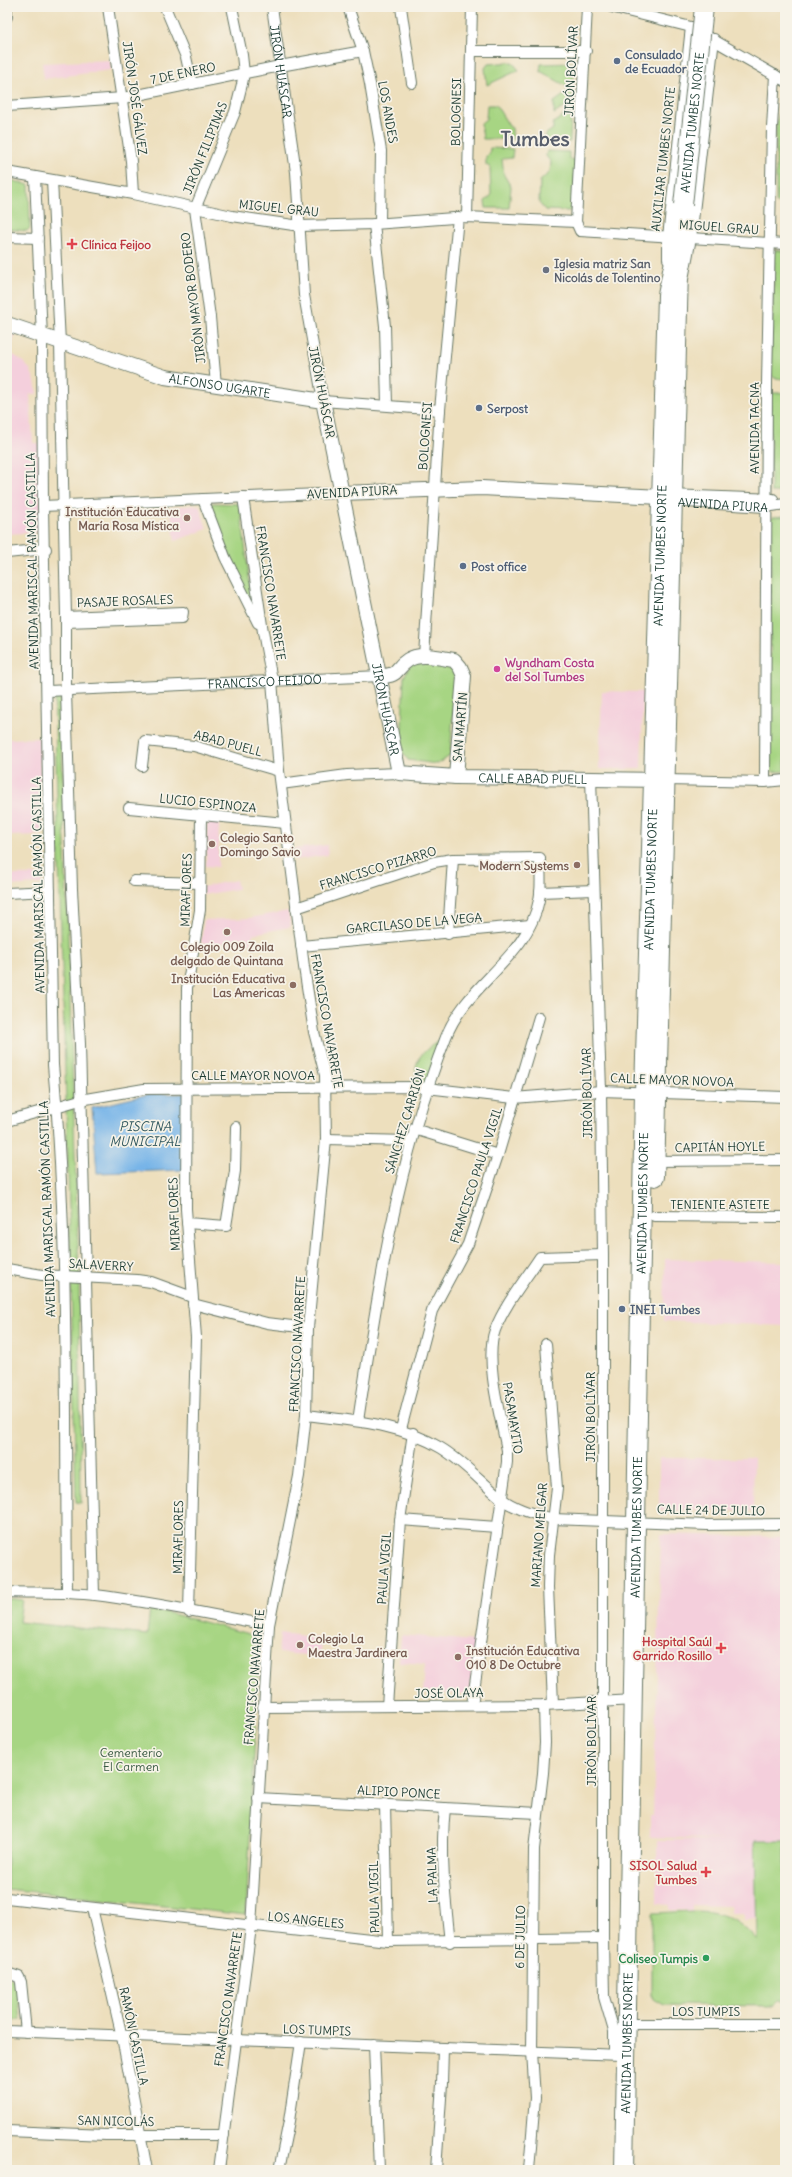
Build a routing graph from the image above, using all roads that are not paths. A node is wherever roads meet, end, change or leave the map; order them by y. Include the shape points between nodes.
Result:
1 (8, 7) edge
2 (108, 7) edge
3 (165, 7) edge
4 (232, 7) edge
5 (272, 7) edge
6 (348, 7) edge
7 (401, 7) edge
8 (472, 7) edge
9 (587, 7) edge
10 (611, 7) edge
11 (704, 7) edge
12 (7, 17) edge
13 (691, 26) junction
14 (714, 39) junction
15 (362, 51) junction
16 (470, 51) junction
17 (586, 51) junction
18 (280, 66) junction
19 (244, 73) junction
20 (775, 75) junction
21 (785, 81) edge
22 (412, 83) dead end
23 (192, 84) junction
24 (123, 98) junction
25 (7, 106) edge
26 (7, 172) edge
27 (36, 177) junction
28 (52, 180) junction
29 (134, 194) junction
30 (195, 209) junction
31 (462, 217) junction
32 (377, 223) junction
33 (300, 226) junction
34 (578, 226) junction
35 (7, 237) edge
36 (679, 237) junction
37 (38, 238) junction
38 (770, 243) junction
39 (785, 244) edge
40 (7, 324) edge
41 (42, 337) junction
42 (60, 342) junction
43 (216, 384) junction
44 (323, 401) junction
45 (387, 405) junction
46 (440, 410) junction
47 (435, 488) junction
48 (342, 492) junction
49 (243, 497) junction
50 (670, 498) junction
51 (203, 499) junction
52 (785, 502) edge
53 (766, 503) junction
54 (63, 505) junction
55 (43, 506) junction
56 (46, 549) junction
57 (7, 554) edge
58 (66, 619) junction
59 (263, 632) junction
60 (424, 656) junction
61 (380, 676) junction
62 (464, 676) joint
63 (272, 680) junction
64 (66, 691) junction
65 (48, 692) junction
66 (142, 766) dead end
67 (279, 771) junction
68 (399, 773) junction
69 (456, 777) junction
70 (591, 778) junction
71 (660, 780) junction
72 (785, 780) edge
73 (765, 782) junction
74 (281, 784) junction
75 (129, 808) dead end
76 (201, 816) junction
77 (285, 823) junction
78 (540, 858) joint
79 (453, 859) junction
80 (134, 881) dead end
81 (200, 883) junction
82 (594, 890) junction
83 (50, 891) junction
84 (540, 892) junction
85 (7, 893) edge
86 (296, 908) junction
87 (530, 924) junction
88 (448, 934) junction
89 (301, 946) junction
90 (539, 1017) dead end
91 (186, 1088) junction
92 (326, 1088) junction
93 (428, 1089) junction
94 (601, 1091) junction
95 (651, 1092) junction
96 (785, 1097) edge
97 (514, 1098) junction
98 (80, 1100) junction
99 (57, 1107) junction
100 (7, 1121) edge
101 (236, 1127) dead end
102 (414, 1129) junction
103 (326, 1139) junction
104 (410, 1142) junction
105 (498, 1155) junction
106 (785, 1160) edge
107 (656, 1161) junction
108 (654, 1216) junction
109 (785, 1217) edge
110 (186, 1223) junction
111 (603, 1255) junction
112 (7, 1269) edge
113 (64, 1276) junction
114 (86, 1276) junction
115 (192, 1300) junction
116 (308, 1328) junction
117 (546, 1344) dead end
118 (306, 1415) junction
119 (358, 1421) junction
120 (401, 1429) junction
121 (412, 1433) junction
122 (503, 1500) junction
123 (553, 1519) junction
124 (400, 1520) junction
125 (604, 1521) junction
126 (643, 1521) junction
127 (785, 1524) edge
128 (497, 1527) junction
129 (7, 1592) edge
130 (67, 1593) junction
131 (94, 1595) junction
132 (189, 1612) junction
133 (270, 1625) junction
134 (604, 1700) junction
135 (634, 1700) junction
136 (548, 1704) junction
137 (387, 1706) junction
138 (472, 1706) junction
139 (263, 1708) junction
140 (258, 1798) junction
141 (385, 1804) junction
142 (445, 1808) junction
143 (538, 1813) junction
144 (7, 1898) edge
145 (92, 1908) junction
146 (251, 1927) junction
147 (603, 1938) junction
148 (388, 1941) junction
149 (534, 1941) junction
150 (450, 1942) junction
151 (7, 1972) edge
152 (633, 2024) junction
153 (785, 2024) edge
154 (7, 2031) edge
155 (26, 2032) junction
156 (122, 2037) junction
157 (235, 2040) junction
158 (301, 2042) junction
159 (374, 2045) junction
160 (443, 2048) junction
161 (532, 2052) junction
162 (620, 2055) junction
163 (7, 2131) edge
164 (140, 2135) junction
165 (224, 2135) junction
166 (147, 2170) edge
167 (219, 2170) edge
168 (279, 2170) edge
169 (380, 2170) edge
170 (436, 2170) edge
171 (529, 2170) edge
172 (624, 2170) edge
173 (636, 2170) edge

1 - 12 street
2 - 24 street, JIRÓN JOSÉ GÁLVEZ
3 - 23 street via 186,57
4 - 19 street
5 - 18 street, JIRÓN HUÁSCAR
6 - 15 street, LOS ANDES
7 - 22 street
8 - 16 street, BOLOGNESI
9 - 17 street, JIRÓN BOLÍVAR
10 - 13 street
11 - 36 highway, AVENIDA TUMBES NORTE, bridge
13 - 14 street
13 - 36 street, AUXILIAR TUMBES NORTE
14 - 20 street
14 - 36 street
15 - 18 street, 7 DE ENERO
15 - 32 street, LOS ANDES via 381,151
16 - 17 street
16 - 31 street, BOLOGNESI
17 - 34 street, JIRÓN BOLÍVAR
18 - 19 street, 7 DE ENERO
18 - 33 street, JIRÓN HUÁSCAR via 296,172
19 - 23 street, 7 DE ENERO
19 - 30 street, JIRÓN FILIPINAS via 235,112
20 - 21 street
20 - 38 street, AVENIDA TACNA
23 - 24 street, 7 DE ENERO
24 - 25 street, 7 DE ENERO
24 - 29 street, JIRÓN JOSÉ GÁLVEZ
26 - 27 street, MIGUEL GRAU
27 - 28 street, MIGUEL GRAU
27 - 37 street, AVENIDA MARISCAL RAMÓN CASTILLA
28 - 29 street, MIGUEL GRAU
28 - 42 street
29 - 30 street, MIGUEL GRAU
30 - 33 street, MIGUEL GRAU
30 - 43 street, JIRÓN MAYOR BODERO
31 - 32 street, MIGUEL GRAU
31 - 34 street, MIGUEL GRAU
31 - 46 street, BOLOGNESI
32 - 33 street, MIGUEL GRAU
32 - 45 street, LOS ANDES via 385,326
33 - 44 street, JIRÓN HUÁSCAR via 304,295
34 - 36 street, MIGUEL GRAU
35 - 37 street
36 - 38 street, MIGUEL GRAU
36 - 50 highway, AVENIDA TUMBES NORTE via 673,294
37 - 41 street, AVENIDA MARISCAL RAMÓN CASTILLA
38 - 39 street, MIGUEL GRAU
38 - 53 street, AVENIDA TACNA
40 - 41 main road, ALFONSO UGARTE
41 - 42 main road, ALFONSO UGARTE
41 - 55 street, AVENIDA MARISCAL RAMÓN CASTILLA
42 - 43 main road, ALFONSO UGARTE via 166,377
42 - 54 street
43 - 44 main road, ALFONSO UGARTE
44 - 45 street, ALFONSO UGARTE
44 - 48 main road, JIRÓN HUÁSCAR
45 - 46 street, ALFONSO UGARTE
46 - 47 street, BOLOGNESI
47 - 48 main road, AVENIDA PIURA
47 - 50 main road, AVENIDA PIURA
47 - 60 street, BOLOGNESI
48 - 49 street, AVENIDA PIURA
48 - 61 main road, JIRÓN HUÁSCAR
49 - 51 street, AVENIDA PIURA
49 - 59 street, FRANCISCO NAVARRETE
50 - 53 street, AVENIDA PIURA
50 - 71 highway, AVENIDA TUMBES NORTE
51 - 54 street, AVENIDA PIURA
51 - 59 street via 225,557
52 - 53 street, AVENIDA PIURA
53 - 73 street, AVENIDA TACNA
54 - 55 street, AVENIDA PIURA
54 - 58 street
55 - 56 street, AVENIDA MARISCAL RAMÓN CASTILLA
56 - 57 street
56 - 65 street, AVENIDA MARISCAL RAMÓN CASTILLA
58 - 58 street, PASAJE ROSALES via 182,618 183,612
58 - 64 street
59 - 63 street, FRANCISCO NAVARRETE
60 - 61 main road, FRANCISCO FEIJOO via 407,660 397,673 391,676
60 - 62 main road, FRANCISCO FEIJOO via 454,660
61 - 63 street, FRANCISCO FEIJOO
61 - 68 main road, JIRÓN HUÁSCAR
62 - 69 main road, SAN MARTÍN
63 - 64 street, FRANCISCO FEIJOO
63 - 67 street, FRANCISCO NAVARRETE
64 - 65 street, FRANCISCO FEIJOO
64 - 98 street
65 - 83 street, AVENIDA MARISCAL RAMÓN CASTILLA
66 - 67 street, ABAD PUELL via 145,741 194,746
67 - 74 street, FRANCISCO NAVARRETE
68 - 69 main road, CALLE ABAD PUELL
68 - 74 street, CALLE ABAD PUELL via 347,775
69 - 70 main road, CALLE ABAD PUELL
70 - 71 main road, CALLE ABAD PUELL
70 - 82 street, JIRÓN BOLÍVAR
71 - 73 street, CALLE ABAD PUELL
71 - 95 highway, AVENIDA TUMBES NORTE
72 - 73 street, CALLE ABAD PUELL
74 - 77 street, FRANCISCO NAVARRETE
75 - 76 street, LUCIO ESPINOZA
76 - 77 street, LUCIO ESPINOZA
76 - 81 street, MIRAFLORES
77 - 86 street, FRANCISCO NAVARRETE
78 - 79 street, FRANCISCO PIZARRO
78 - 84 street, SÁNCHEZ CARRIÓN
79 - 86 street, FRANCISCO PIZARRO via 434,862
79 - 88 street
80 - 81 street
81 - 91 street, MIRAFLORES via 198,930 187,988
82 - 84 street
82 - 94 street, JIRÓN BOLÍVAR
83 - 85 street
83 - 99 street, AVENIDA MARISCAL RAMÓN CASTILLA via 53,1065
84 - 87 street, SÁNCHEZ CARRIÓN via 537,910
86 - 89 street, FRANCISCO NAVARRETE
87 - 88 street, GARCILASO DE LA VEGA
87 - 93 street, SÁNCHEZ CARRIÓN via 519,944 465,1003 454,1020
88 - 89 street, GARCILASO DE LA VEGA
89 - 92 street, FRANCISCO NAVARRETE via 314,1032
90 - 97 street, FRANCISCO PAULA VIGIL
91 - 92 street, CALLE MAYOR NOVOA
91 - 98 street, CALLE MAYOR NOVOA via 144,1089
91 - 110 street, MIRAFLORES
92 - 93 street, CALLE MAYOR NOVOA
92 - 103 street, FRANCISCO NAVARRETE
93 - 97 street, CALLE MAYOR NOVOA
93 - 102 street, SÁNCHEZ CARRIÓN
94 - 95 street, CALLE MAYOR NOVOA
94 - 97 street, CALLE MAYOR NOVOA
94 - 111 street, JIRÓN BOLÍVAR
95 - 96 street, CALLE MAYOR NOVOA
95 - 107 highway, AVENIDA TUMBES NORTE
95 - 126 highway, AVENIDA TUMBES NORTE
97 - 105 street, FRANCISCO PAULA VIGIL
98 - 99 street, CALLE MAYOR NOVOA
98 - 114 street
99 - 100 street, CALLE MAYOR NOVOA
99 - 113 street, AVENIDA MARISCAL RAMÓN CASTILLA
101 - 110 street via 235,1171 226,1226
102 - 104 street, SÁNCHEZ CARRIÓN
102 - 105 street
103 - 104 street
103 - 116 street, FRANCISCO NAVARRETE
104 - 119 street, SÁNCHEZ CARRIÓN via 387,1239
105 - 120 street, FRANCISCO PAULA VIGIL via 468,1244 432,1311
106 - 107 street, CAPITÁN HOYLE
107 - 108 highway, AVENIDA TUMBES NORTE
108 - 109 street, TENIENTE ASTETE
108 - 126 highway, AVENIDA TUMBES NORTE
110 - 115 street, MIRAFLORES
111 - 122 street, PASAMAYITO via 540,1257 495,1330 492,1355 493,1382 507,1450
111 - 125 street, JIRÓN BOLÍVAR
112 - 113 street, SALAVERRY
113 - 114 street, SALAVERRY
113 - 130 street, AVENIDA MARISCAL RAMÓN CASTILLA
114 - 115 street, SALAVERRY via 151,1282
114 - 131 street
115 - 116 street, SALAVERRY via 267,1323
115 - 132 street, MIRAFLORES via 196,1337
116 - 118 street, FRANCISCO NAVARRETE
117 - 123 street, MARIANO MELGAR via 557,1488
118 - 119 street, CALLE 24 DE JULIO
118 - 133 street, FRANCISCO NAVARRETE via 297,1483
119 - 120 street, CALLE 24 DE JULIO
120 - 121 street, CALLE 24 DE JULIO
121 - 122 street, CALLE 24 DE JULIO via 441,1448
121 - 124 street, PAULA VIGIL
122 - 123 street, CALLE 24 DE JULIO
122 - 128 street, PASAMAYITO
123 - 125 street, CALLE 24 DE JULIO
123 - 136 street, MARIANO MELGAR via 548,1587
124 - 128 street
124 - 137 street, PAULA VIGIL
125 - 126 street, CALLE 24 DE JULIO
125 - 134 street, JIRÓN BOLÍVAR
126 - 127 street, CALLE 24 DE JULIO via 707,1525
126 - 135 highway, AVENIDA TUMBES NORTE
126 - 152 highway, AVENIDA TUMBES NORTE
128 - 138 street, PASAMAYITO
129 - 130 street
130 - 131 street
131 - 132 street via 136,1600
132 - 133 street
133 - 139 street, FRANCISCO NAVARRETE
134 - 135 street, JOSÉ OLAYA
134 - 136 street, JOSÉ OLAYA
134 - 147 street, JIRÓN BOLÍVAR
135 - 152 highway, AVENIDA TUMBES NORTE
136 - 138 street, JOSÉ OLAYA
136 - 143 street, 6 DE JULIO
137 - 138 street, JOSÉ OLAYA
137 - 139 street, JOSÉ OLAYA
139 - 140 street, FRANCISCO NAVARRETE
140 - 141 street, ALIPIO PONCE
140 - 146 street, FRANCISCO NAVARRETE
141 - 142 street, ALIPIO PONCE
141 - 148 street, PAULA VIGIL
142 - 143 street, ALIPIO PONCE
142 - 150 street, LA PALMA via 443,1824 446,1910
143 - 149 street, 6 DE JULIO via 534,1849
144 - 145 street, LOS ANGELES
145 - 146 street, LOS ANGELES
145 - 156 street, RAMÓN CASTILLA
146 - 148 street, LOS ANGELES
146 - 157 street, FRANCISCO NAVARRETE
147 - 149 street, LOS ANGELES
147 - 162 street, JIRÓN BOLÍVAR via 604,1997
148 - 150 street, LOS ANGELES
149 - 150 street, LOS ANGELES
149 - 161 street, 6 DE JULIO
151 - 155 street via 19,1976 22,1982
152 - 153 street, LOS TUMPIS
152 - 162 highway, AVENIDA TUMBES NORTE
152 - 173 highway, AVENIDA TUMBES NORTE
154 - 155 street, LOS TUMPIS
155 - 156 street, LOS TUMPIS
156 - 157 street, LOS TUMPIS
156 - 164 street, RAMÓN CASTILLA
157 - 158 street, LOS TUMPIS
157 - 165 street, FRANCISCO NAVARRETE
158 - 159 street, LOS TUMPIS
158 - 168 street
159 - 160 street, LOS TUMPIS
159 - 169 street
160 - 161 street, LOS TUMPIS
160 - 170 street
161 - 162 street, LOS TUMPIS
161 - 171 street, 6 DE JULIO via 535,2098
162 - 172 highway, AVENIDA TUMBES NORTE
163 - 164 street, SAN NICOLÁS
164 - 165 street, SAN NICOLÁS
164 - 166 street, RAMÓN CASTILLA
165 - 167 street, FRANCISCO NAVARRETE

